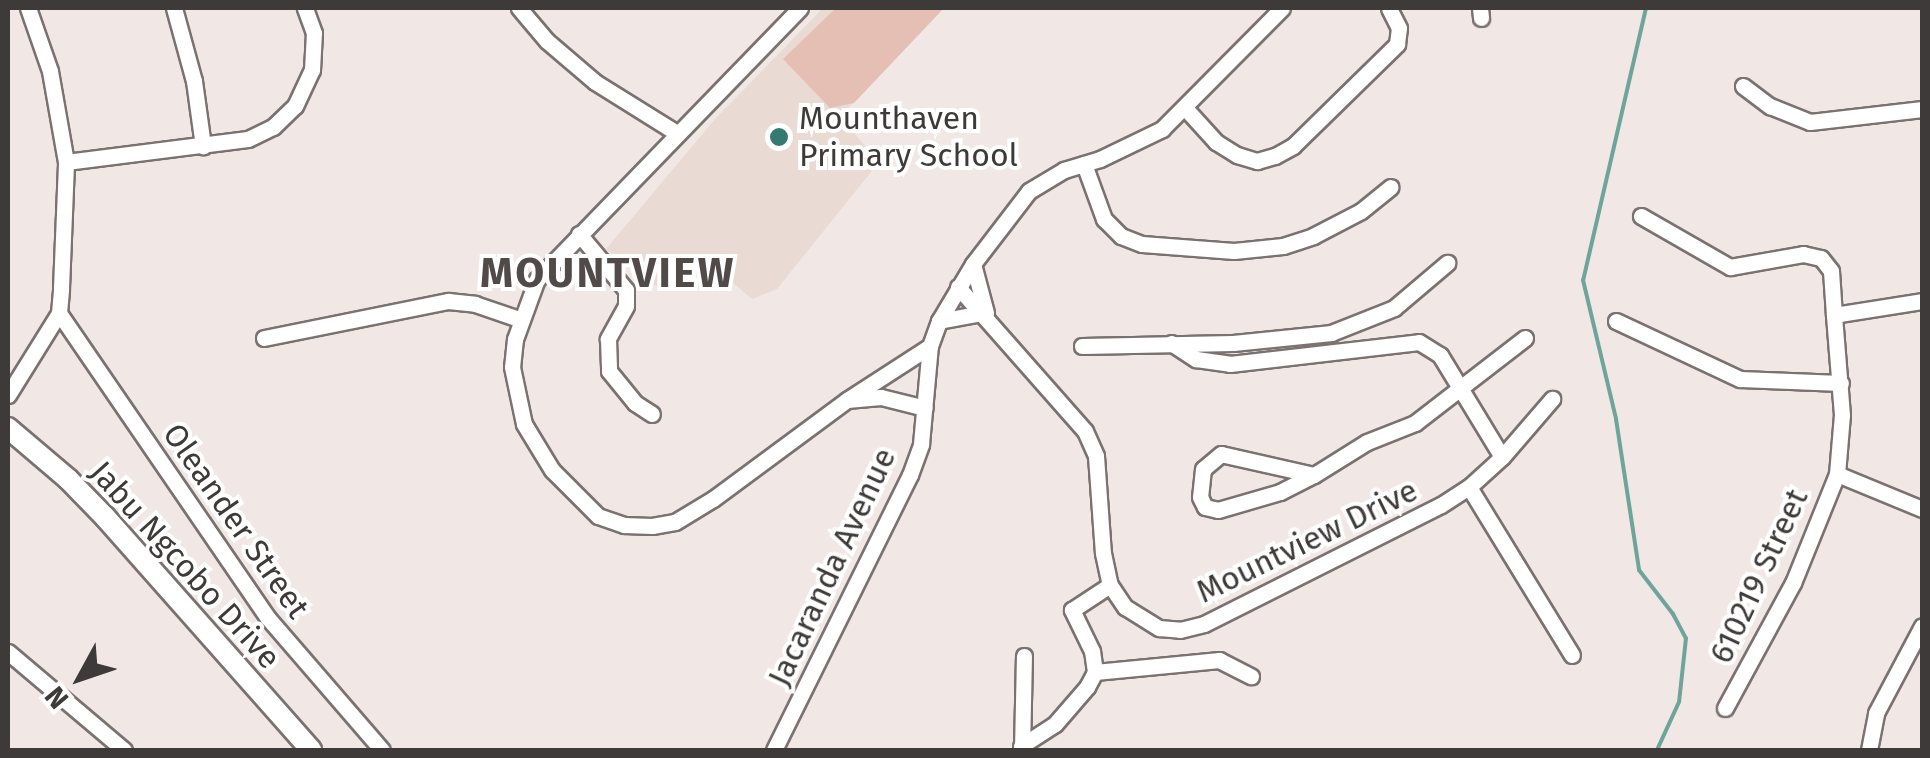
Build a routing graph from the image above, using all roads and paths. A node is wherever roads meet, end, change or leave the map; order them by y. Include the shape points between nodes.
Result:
1 (28, 8) edge
2 (174, 8) edge
3 (304, 8) edge
4 (519, 8) edge
5 (800, 8) edge
6 (1282, 8) edge
7 (1389, 8) edge
8 (1743, 86) dead end
9 (1186, 110) junction
10 (1922, 110) edge
11 (676, 134) junction
12 (204, 146) junction
13 (66, 162) junction
14 (1084, 164) junction
15 (1391, 187) dead end
16 (1640, 216) dead end
17 (580, 234) junction
18 (1447, 263) dead end
19 (973, 264) junction
20 (958, 288) junction
21 (1922, 301) edge
22 (59, 314) junction
23 (1834, 315) junction
24 (985, 317) junction
25 (519, 319) junction
26 (939, 321) junction
27 (1616, 321) dead end
28 (264, 338) dead end
29 (1525, 338) dead end
30 (1171, 343) junction
31 (930, 346) junction
32 (1082, 346) dead end
33 (1841, 382) junction
34 (1459, 386) junction
35 (8, 396) edge
36 (1552, 399) dead end
37 (847, 400) junction
38 (924, 408) junction
39 (652, 414) dead end
40 (8, 428) edge
41 (1502, 457) junction
42 (1837, 474) junction
43 (1314, 475) junction
44 (1469, 488) junction
45 (1922, 508) edge
46 (1110, 585) junction
47 (1922, 626) edge
48 (8, 652) edge
49 (1024, 656) dead end
50 (1572, 656) dead end
51 (1095, 672) junction
52 (1252, 676) dead end
53 (1725, 708) dead end
54 (1022, 748) edge
55 (124, 750) edge
56 (310, 750) edge
57 (382, 750) edge
58 (774, 750) edge
59 (1869, 750) edge

1 - 13 street via 50,71
2 - 12 street
3 - 12 street via 314,52 295,106 248,139
4 - 11 street via 595,82
5 - 11 street
6 - 9 street, Jacaranda Avenue
7 - 9 street via 1400,28 1397,44 1275,156 1257,161 1237,155
8 - 10 street via 1810,122
9 - 14 street, Jacaranda Avenue via 1135,144
11 - 17 street
12 - 13 street
13 - 22 street
14 - 15 street via 1104,219 1121,236 1142,244 1234,251 1313,236
14 - 19 street, Jacaranda Avenue via 1030,191
16 - 23 street, 610219 Street via 1730,267 1803,254 1822,258 1831,271
17 - 25 street via 537,279
17 - 39 street via 626,290 626,306 608,339 610,370
18 - 30 street via 1394,308 1330,333
19 - 20 street, Jacaranda Avenue
19 - 24 street
20 - 24 street
20 - 26 street, Jacaranda Avenue
21 - 23 street
22 - 35 street
22 - 57 street, Oleander Street via 268,618
23 - 33 street, 610219 Street
24 - 26 street
24 - 46 street via 1085,431 1096,456
25 - 28 street via 448,301
25 - 37 street via 512,367 524,424 575,497 598,516 624,525 676,522
26 - 31 street, Jacaranda Avenue
27 - 33 street via 1740,379
29 - 34 street
30 - 32 street
30 - 34 street via 1196,359 1230,364 1419,342 1440,355
31 - 37 street
31 - 38 street, Jacaranda Avenue
33 - 42 street, 610219 Street
34 - 41 street
34 - 43 street via 1415,423 1367,442
36 - 41 street, Mountview Drive
37 - 38 street via 881,397
38 - 58 street, Jacaranda Avenue via 910,475
40 - 56 main road, Jabu Ngcobo Drive via 105,518
41 - 44 street, Mountview Drive
42 - 45 street
42 - 53 street, 610219 Street via 1793,583
43 - 43 street via 1218,510 1200,497 1203,468 1221,454
44 - 46 street, Mountview Drive via 1204,624 1180,630 1145,623
44 - 50 street
46 - 51 street via 1072,610
47 - 59 street via 1876,713
48 - 55 street
49 - 54 street
51 - 52 street via 1218,660
51 - 54 street via 1074,706

